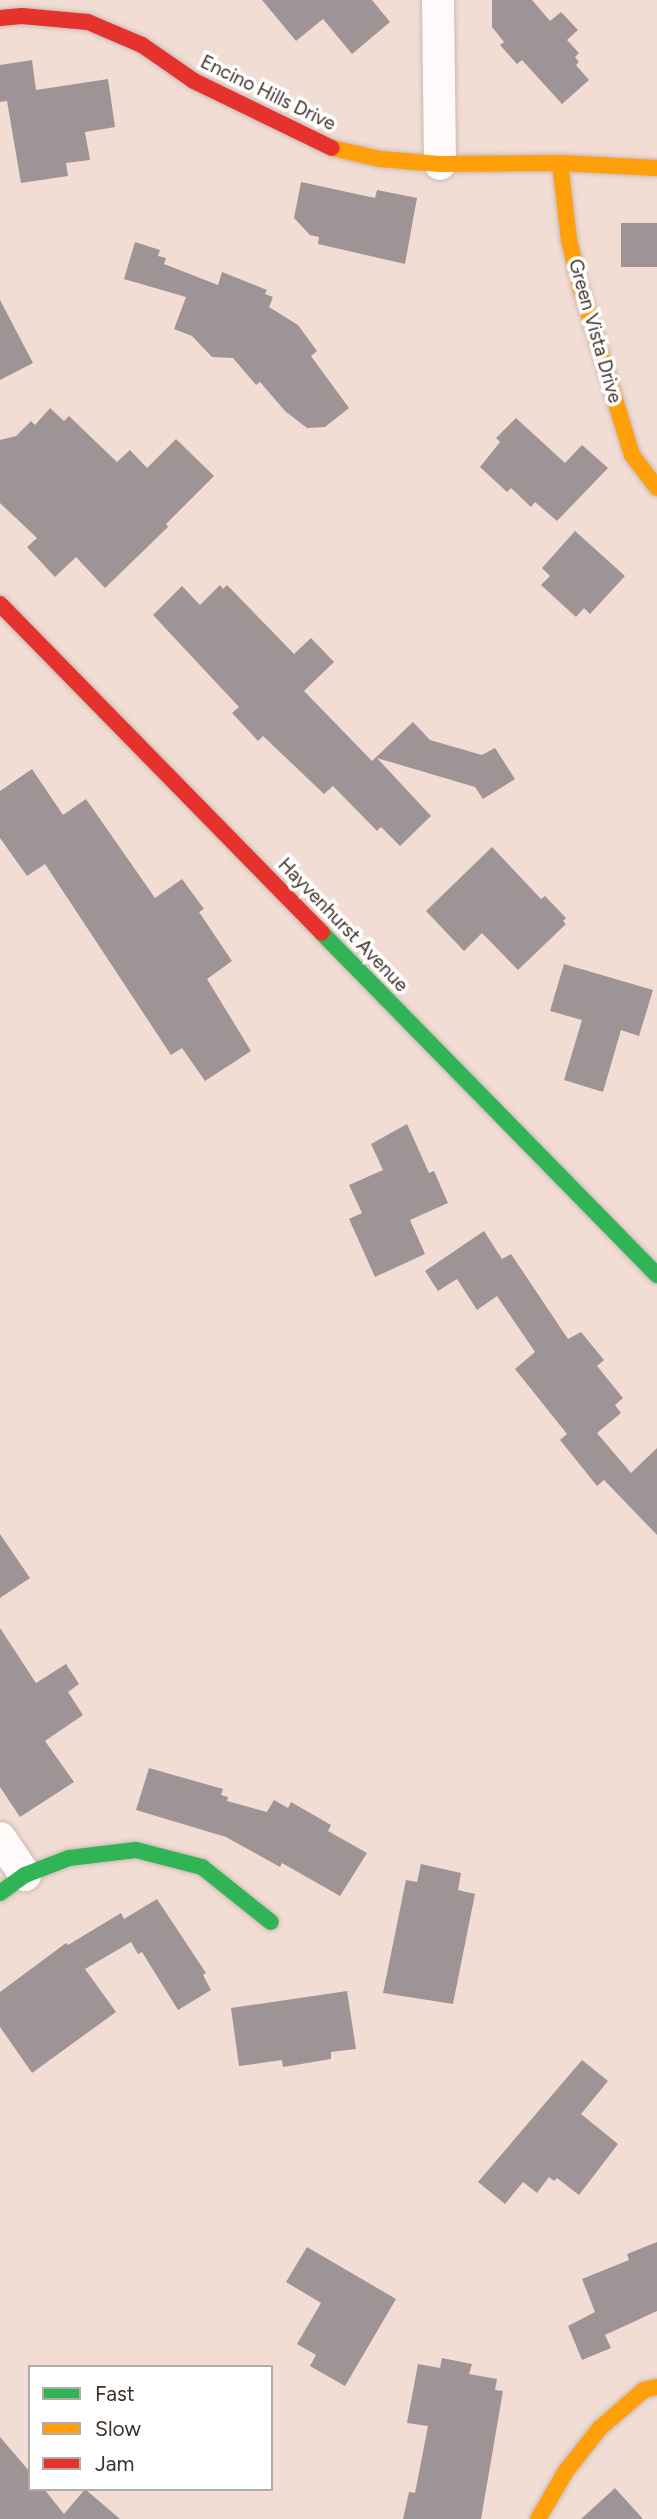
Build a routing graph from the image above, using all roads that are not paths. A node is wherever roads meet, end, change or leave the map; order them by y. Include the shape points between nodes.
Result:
1 (438, 0) edge
2 (0, 18) edge
3 (560, 163) junction
4 (440, 164) junction
5 (657, 168) edge
6 (657, 488) edge
7 (0, 604) edge
8 (657, 1275) edge
9 (0, 1838) edge
10 (12, 1884) edge
11 (271, 1922) dead end
12 (657, 2386) edge
13 (538, 2519) edge

1 - 4 street
2 - 4 main road, Encino Hills Drive via 88,22 142,45 194,81 328,147 380,159
3 - 4 main road, Encino Hills Drive
3 - 5 main road, Encino Hills Drive
3 - 6 main road, Green Vista Drive via 580,286 632,455
7 - 8 main road, Hayvenhurst Avenue
9 - 10 street
10 - 11 main road via 69,1858 136,1850 202,1867
12 - 13 main road via 644,2390 600,2428 566,2471

